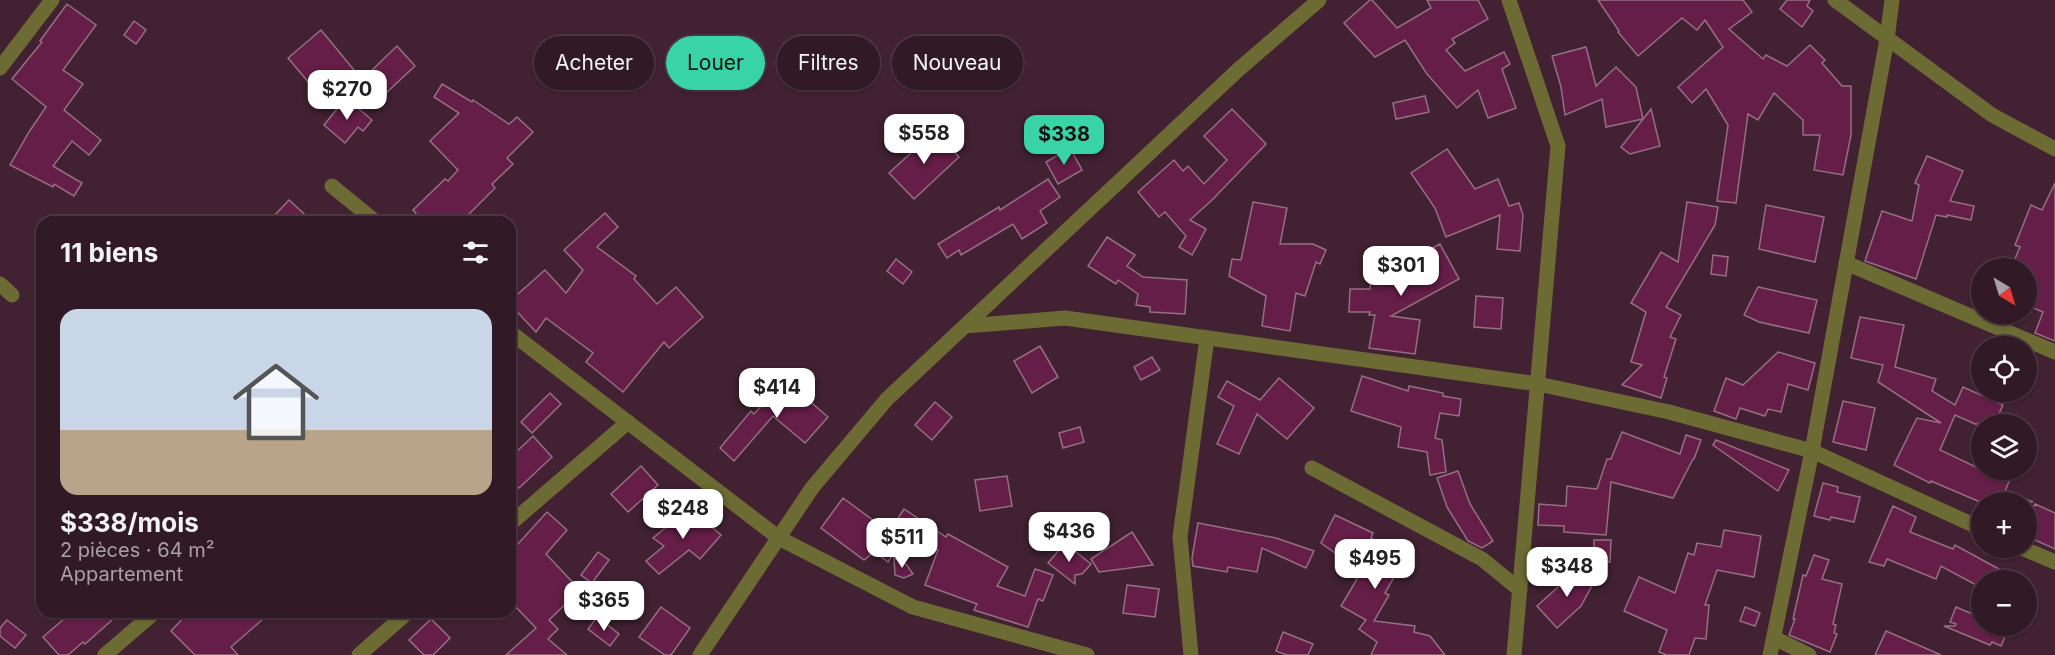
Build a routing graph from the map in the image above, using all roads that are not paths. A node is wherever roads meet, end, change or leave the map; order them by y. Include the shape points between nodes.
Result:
1 (52, 0) edge
2 (1319, 0) edge
3 (1509, 0) edge
4 (1835, 0) edge
5 (1892, 0) edge
6 (1887, 39) junction
7 (0, 68) edge
8 (2055, 149) edge
9 (332, 186) dead end
10 (369, 216) edge
11 (1846, 263) junction
12 (0, 284) edge
13 (12, 295) dead end
14 (965, 326) junction
15 (516, 337) edge
16 (1207, 338) junction
17 (2055, 352) edge
18 (1538, 384) junction
19 (628, 422) junction
20 (1812, 451) junction
21 (1312, 468) dead end
22 (516, 519) edge
23 (1971, 524) edge
24 (779, 538) junction
25 (2037, 554) edge
26 (2055, 562) edge
27 (1520, 590) junction
28 (148, 618) edge
29 (401, 618) edge
30 (1774, 638) junction
31 (105, 655) edge
32 (358, 655) edge
33 (700, 655) edge
34 (1087, 655) edge
35 (1191, 655) edge
36 (1514, 655) edge
37 (1770, 655) edge
38 (1809, 655) edge

1 - 7 street
2 - 14 street via 1238,70
3 - 18 street via 1558,146
4 - 6 street
5 - 6 street
6 - 8 street via 1992,115
6 - 11 street
9 - 10 street
11 - 17 street
11 - 20 street
12 - 13 street
14 - 16 street via 1065,318
14 - 24 street via 887,399 812,488
15 - 19 street
16 - 18 street
16 - 35 street via 1180,537
18 - 20 street via 1669,412
18 - 27 street
19 - 22 street
19 - 24 street
20 - 23 street
20 - 30 street
21 - 27 street via 1482,559
24 - 33 street
24 - 34 street via 913,607
25 - 26 street
27 - 36 street
28 - 31 street
29 - 32 street
30 - 37 street
30 - 38 street

